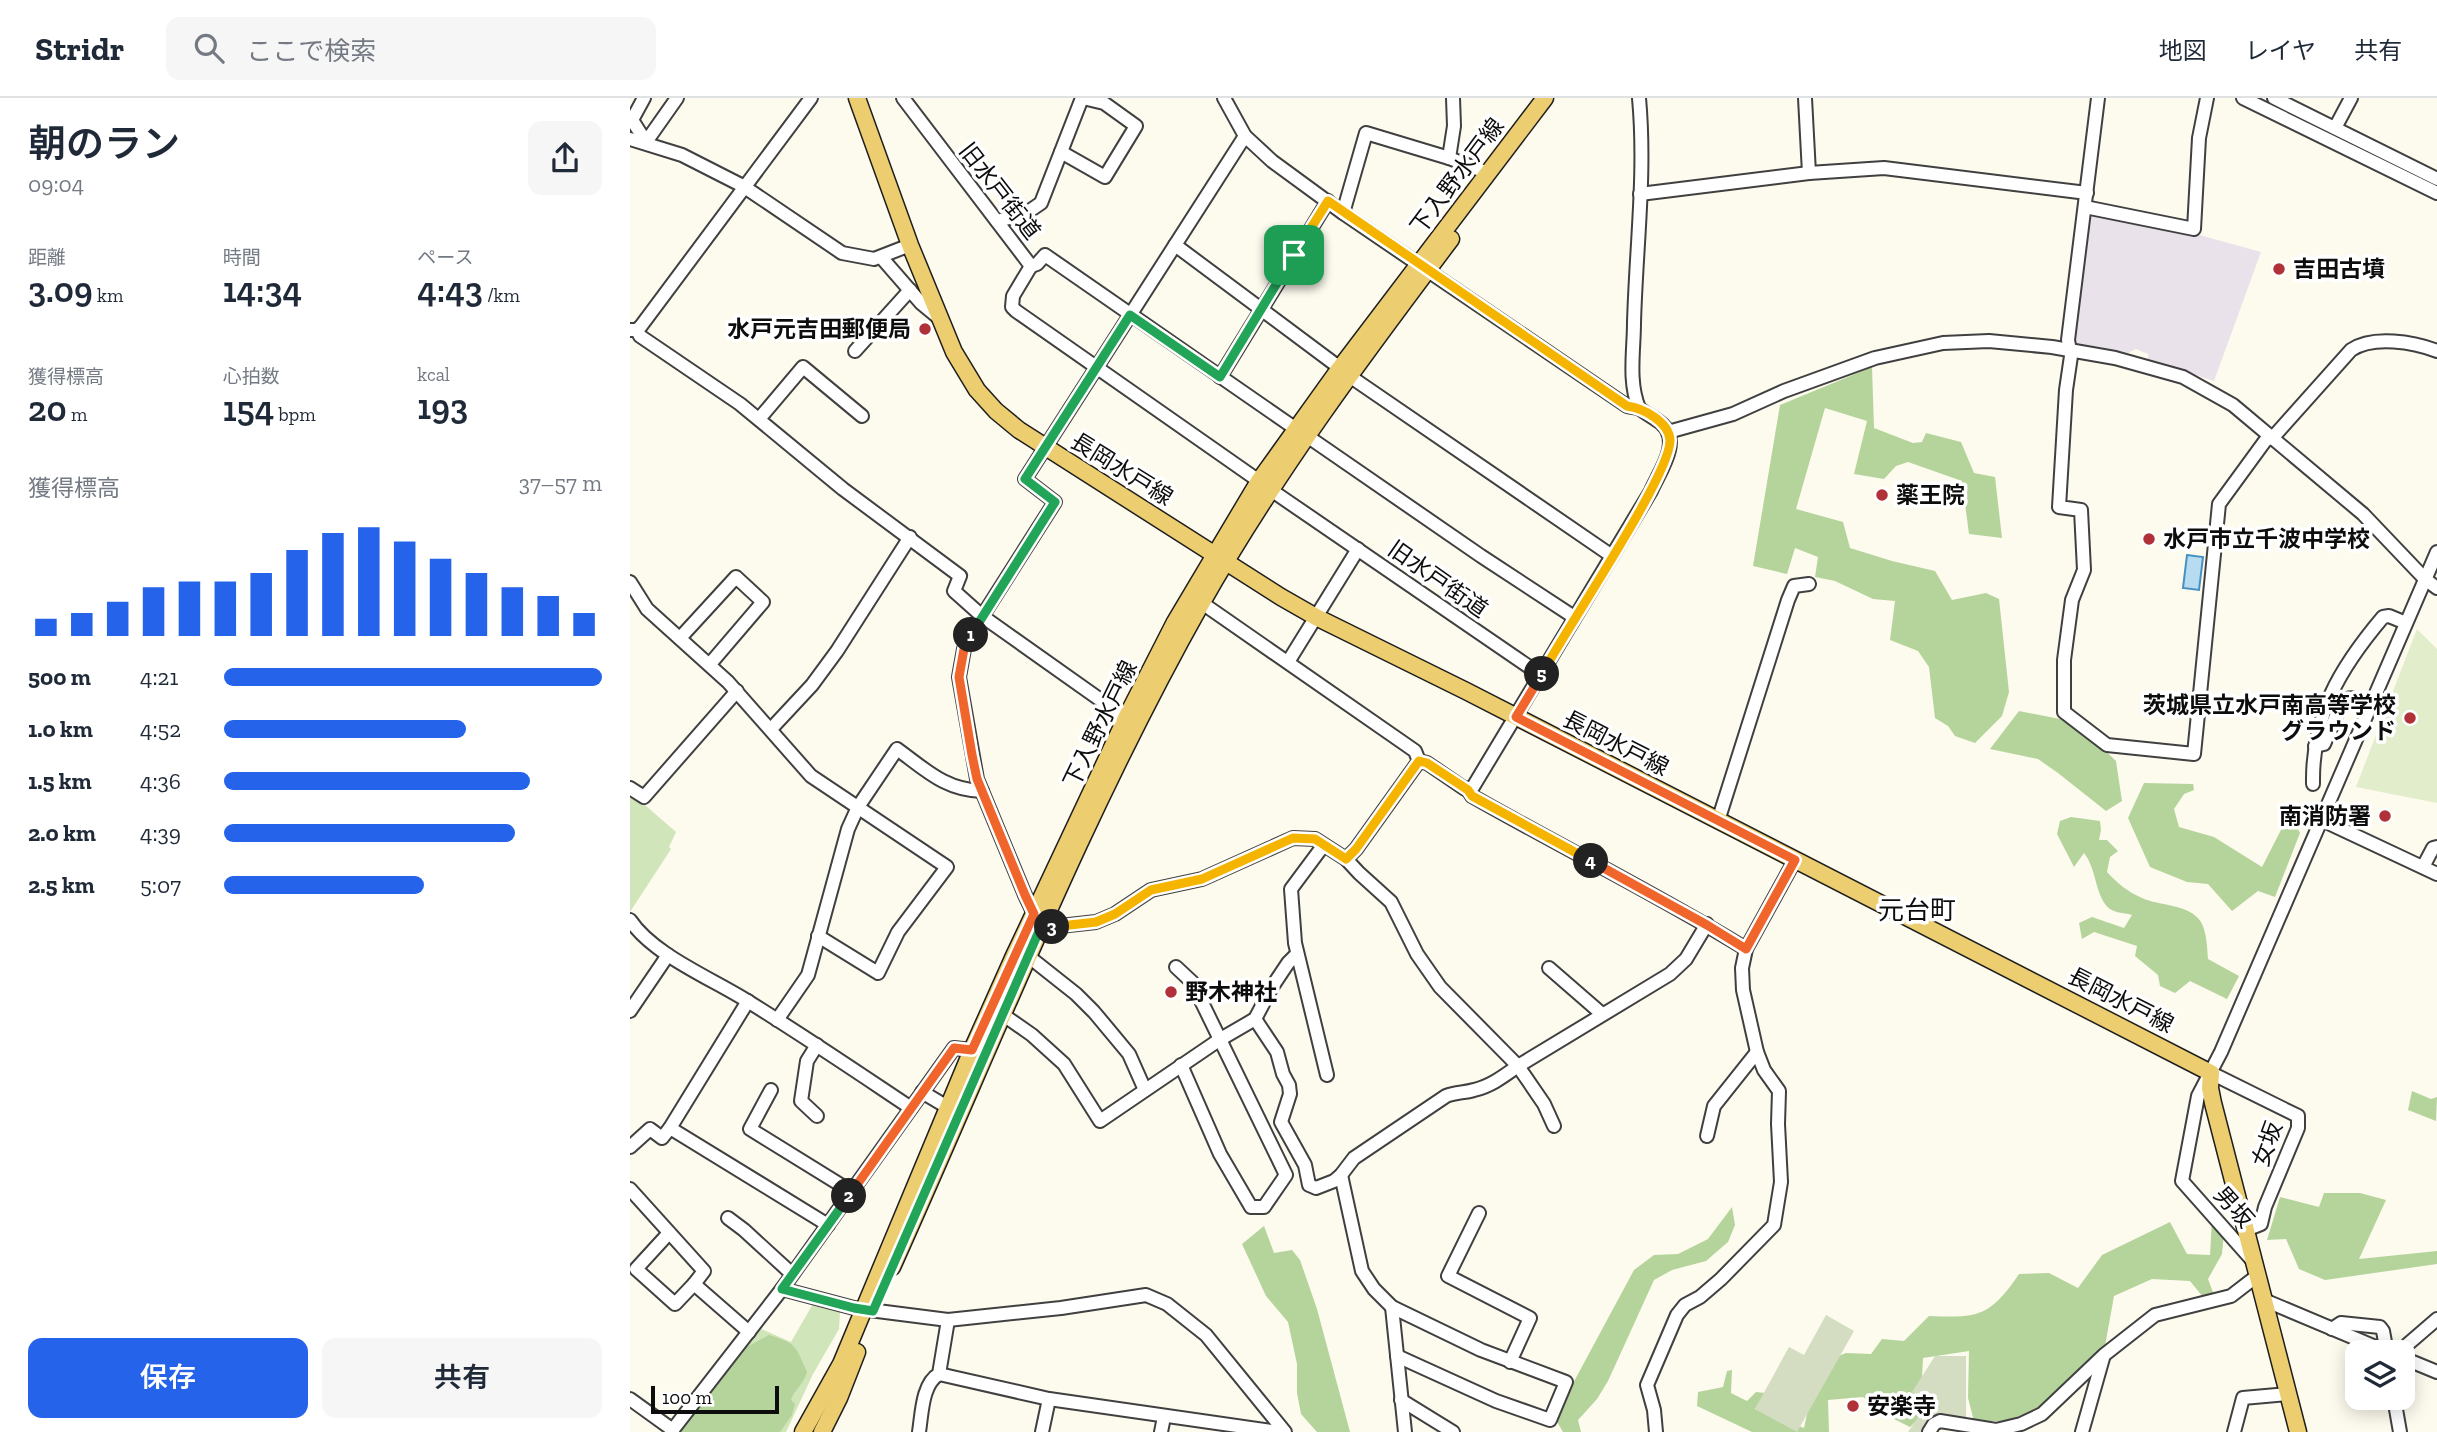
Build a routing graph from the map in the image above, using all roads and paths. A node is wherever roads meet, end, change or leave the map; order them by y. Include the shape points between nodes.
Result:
1 (644, 98) edge
2 (677, 98) edge
3 (811, 98) edge
4 (857, 98) edge
5 (904, 98) edge
6 (1082, 98) edge
7 (1224, 98) edge
8 (1545, 98) edge
9 (1559, 98) edge
10 (1639, 98) edge
11 (1805, 98) edge
12 (2098, 98) edge
13 (2207, 98) edge
14 (2243, 98) edge
15 (2274, 98) edge
16 (2351, 98) edge
17 (1451, 99) edge
18 (2335, 128) junction
19 (1245, 136) junction
20 (630, 139) edge
21 (646, 142) junction
22 (1061, 152) junction
23 (1449, 158) junction
24 (1488, 173) junction
25 (1809, 173) junction
26 (2437, 179) edge
27 (743, 186) junction
28 (2087, 193) junction
29 (2437, 193) edge
30 (1640, 194) junction
31 (1328, 201) junction
32 (2085, 206) junction
33 (1343, 213) junction
34 (997, 221) junction
35 (910, 245) junction
36 (1175, 245) junction
37 (881, 257) junction
38 (1031, 266) junction
39 (1423, 267) junction
40 (910, 290) junction
41 (1261, 309) junction
42 (1130, 315) junction
43 (938, 317) junction
44 (634, 330) edge
45 (2068, 349) junction
46 (855, 351) dead end
47 (2437, 351) edge
48 (1096, 368) junction
49 (1344, 372) junction
50 (1220, 377) junction
51 (1639, 408) junction
52 (862, 416) dead end
53 (759, 419) junction
54 (1668, 432) junction
55 (1302, 433) junction
56 (2270, 437) junction
57 (1044, 448) junction
58 (1265, 485) junction
59 (909, 537) junction
60 (1358, 549) junction
61 (2437, 552) edge
62 (1612, 556) junction
63 (1220, 558) junction
64 (2425, 579) junction
65 (630, 582) edge
66 (1809, 584) dead end
67 (2437, 588) edge
68 (1202, 603) junction
69 (982, 616) junction
70 (1316, 617) junction
71 (1574, 617) junction
72 (2406, 623) junction
73 (680, 638) junction
74 (1288, 662) junction
75 (709, 664) junction
76 (1541, 675) junction
77 (737, 691) junction
78 (2372, 705) junction
79 (1516, 717) junction
80 (1126, 718) junction
81 (771, 729) junction
82 (2315, 746) junction
83 (1419, 761) junction
84 (2313, 784) dead end
85 (630, 788) edge
86 (1468, 790) junction
87 (982, 791) junction
88 (858, 807) junction
89 (2322, 820) junction
90 (1718, 821) junction
91 (1323, 846) junction
92 (2437, 847) edge
93 (1346, 859) junction
94 (1795, 860) junction
95 (2423, 867) junction
96 (2437, 874) edge
97 (1039, 918) junction
98 (630, 920) edge
99 (1707, 925) junction
100 (818, 936) junction
101 (1746, 949) junction
102 (1297, 954) junction
103 (668, 955) junction
104 (1028, 956) junction
105 (1176, 967) dead end
106 (1549, 968) dead end
107 (748, 1001) junction
108 (630, 1011) edge
109 (1002, 1014) junction
110 (1602, 1014) junction
111 (777, 1020) junction
112 (1255, 1020) junction
113 (1219, 1040) junction
114 (817, 1045) junction
115 (972, 1050) junction
116 (1757, 1052) junction
117 (1181, 1065) junction
118 (1518, 1066) junction
119 (2211, 1073) junction
120 (1327, 1076) dead end
121 (771, 1090) dead end
122 (1145, 1090) junction
123 (922, 1092) junction
124 (911, 1108) junction
125 (949, 1108) junction
126 (817, 1116) dead end
127 (1555, 1126) dead end
128 (670, 1128) junction
129 (1707, 1136) dead end
130 (630, 1147) edge
131 (1342, 1175) junction
132 (630, 1189) edge
133 (852, 1192) junction
134 (1479, 1213) dead end
135 (728, 1218) dead end
136 (828, 1225) junction
137 (2246, 1230) junction
138 (670, 1233) junction
139 (2255, 1269) junction
140 (792, 1274) junction
141 (694, 1284) junction
142 (782, 1289) junction
143 (2264, 1300) junction
144 (1392, 1307) junction
145 (868, 1310) junction
146 (2437, 1319) edge
147 (948, 1320) junction
148 (2332, 1329) junction
149 (749, 1332) junction
150 (2359, 1340) edge
151 (2385, 1340) edge
152 (2414, 1340) edge
153 (2104, 1355) junction
154 (1397, 1356) junction
155 (2415, 1361) edge
156 (1510, 1362) junction
157 (2437, 1372) edge
158 (939, 1374) junction
159 (2288, 1394) junction
160 (630, 1399) edge
161 (1049, 1399) junction
162 (1401, 1400) junction
163 (2395, 1410) edge
164 (1164, 1417) junction
165 (1283, 1430) edge
166 (2005, 1430) edge
167 (672, 1431) edge
168 (803, 1432) edge
169 (822, 1432) edge
170 (919, 1432) edge
171 (1042, 1432) edge
172 (1161, 1432) edge
173 (1405, 1432) edge
174 (1452, 1432) edge
175 (1656, 1432) edge
176 (1928, 1432) edge
177 (2082, 1432) edge
178 (2234, 1432) edge
179 (2298, 1432) edge
180 (2400, 1432) edge

1 - 21 street via 632,120
2 - 21 street
3 - 27 street
4 - 35 main road, 長岡水戸線
5 - 34 street, 旧水戸街道
6 - 22 street
6 - 22 street via 1104,103 1136,125 1105,177
7 - 19 street
8 - 24 main road, 下入野水戸線
9 - 39 main road, 下入野水戸線
10 - 30 street
11 - 25 street
12 - 28 street
13 - 32 street via 2199,138 2194,229
14 - 29 street
15 - 18 street
16 - 18 street
17 - 23 street via 1454,126
18 - 26 street
19 - 31 street
19 - 36 street
20 - 21 street
21 - 27 street
22 - 34 street via 1041,203 1025,214
23 - 24 street
23 - 33 street via 1366,133
24 - 39 main road, 下入野水戸線
25 - 28 street via 1884,168
25 - 30 street
27 - 37 street via 842,253
27 - 44 street
28 - 32 street
30 - 51 street via 1633,379
31 - 33 street
31 - 41 street
32 - 45 street
33 - 39 street
34 - 38 street, 旧水戸街道
35 - 37 street
35 - 43 main road, 長岡水戸線
36 - 41 street
36 - 42 street
37 - 40 street
38 - 42 street via 1045,255
38 - 48 street, 旧水戸街道 via 1011,302 1016,312
39 - 49 main road, 下入野水戸線
39 - 51 street via 1627,406
40 - 43 street
40 - 46 street
41 - 49 street
41 - 50 street
42 - 48 street
42 - 50 street
43 - 57 main road, 長岡水戸線 via 977,390
44 - 53 street
45 - 54 street via 1989,341 1896,352 1733,414
45 - 56 street via 2183,377 2233,405
45 - 56 street via 2059,507 2081,510 2084,570 2072,600 2064,660 2064,712 2107,745 2194,754 2219,504
47 - 56 street via 2418,345 2358,345
48 - 57 street
48 - 58 street, 旧水戸街道
49 - 55 main road, 下入野水戸線
49 - 62 street
50 - 55 street
51 - 54 street
52 - 53 street via 803,367
53 - 59 street
54 - 62 street via 1669,452
55 - 58 main road, 下入野水戸線
55 - 71 street
56 - 64 street via 2362,514
57 - 63 main road, 長岡水戸線
57 - 69 street via 1025,479 1055,502
58 - 60 street, 旧水戸街道
58 - 63 main road, 下入野水戸線
59 - 69 street via 960,576 954,591
59 - 81 street via 837,651
60 - 70 street
60 - 76 street, 旧水戸街道
61 - 64 street
62 - 71 street
63 - 68 main road, 下入野水戸線
63 - 70 main road, 長岡水戸線
63 - 80 main road, 下入野水戸線 via 1175,622
64 - 67 street
64 - 72 street
65 - 73 street via 648,609
66 - 90 street via 1794,586 1788,600
68 - 74 street
68 - 97 main road, 下入野水戸線
69 - 80 street
69 - 87 street via 964,649 959,677
70 - 74 street
70 - 79 main road, 長岡水戸線
71 - 76 street
72 - 78 street
72 - 82 street via 2383,617 2341,672
73 - 75 street
73 - 75 street via 736,577 763,602
74 - 83 street via 1415,751
75 - 77 street
76 - 79 street
77 - 81 street
77 - 85 street via 644,797
78 - 82 street via 2354,698 2342,702 2324,744
78 - 89 street
79 - 86 street
79 - 90 main road, 長岡水戸線
80 - 97 main road, 下入野水戸線
81 - 88 street via 811,776
82 - 84 street
83 - 86 street
83 - 93 street
86 - 99 street via 1526,827
87 - 88 street via 950,786 897,749
87 - 97 street
88 - 100 street via 843,843
88 - 100 street via 947,867 898,932 878,973
89 - 95 street
89 - 119 street
90 - 94 main road, 長岡水戸線
91 - 93 street
91 - 97 street via 1315,839 1293,838 1202,879 1151,890 1096,922 1055,928
91 - 102 street via 1291,889
92 - 95 street
93 - 118 street via 1391,902 1440,988
94 - 101 street
94 - 119 main road, 長岡水戸線
95 - 96 street
97 - 104 main road, 下入野水戸線
97 - 115 main road, 下入野水戸線
98 - 103 street via 643,937
99 - 101 street
99 - 110 street via 1681,965
100 - 111 street via 808,975
101 - 116 street via 1743,990
102 - 112 street
102 - 120 street
103 - 107 street
103 - 108 street
104 - 109 main road, 下入野水戸線
104 - 122 street via 1094,1012 1129,1054
105 - 113 street via 1192,982
106 - 110 street
107 - 111 street
107 - 128 street
109 - 122 street via 1064,1063 1100,1121
109 - 145 main road, 下入野水戸線
110 - 118 street
111 - 114 street
112 - 113 street
112 - 131 street via 1277,1052 1289,1085 1281,1122 1306,1166 1309,1185 1316,1188
113 - 117 street
113 - 117 street via 1286,1175 1264,1207 1251,1207 1220,1154
114 - 124 street
114 - 126 street via 807,1062 801,1101
115 - 123 street via 954,1048
115 - 125 main road, 下入野水戸線
116 - 129 street via 1714,1106
116 - 175 street via 1779,1091 1781,1182 1774,1225 1678,1315 1647,1385
117 - 122 street
118 - 127 street
118 - 131 street via 1484,1087 1446,1096 1354,1158
119 - 137 main road via 2213,1103
119 - 137 street, 女坂 via 2298,1116 2298,1128 2261,1224
119 - 139 street, 男坂 via 2195,1106 2182,1181
121 - 133 street via 750,1129
123 - 124 street
123 - 125 street
124 - 133 street
125 - 145 main road, 下入野水戸線
128 - 130 street via 662,1138 650,1129
128 - 136 street
131 - 144 street via 1362,1271
132 - 138 street
133 - 136 street
134 - 156 street via 1448,1276 1530,1318
135 - 140 street
136 - 140 street
137 - 139 main road
138 - 141 street via 704,1271
138 - 141 street via 636,1269 675,1304
139 - 143 main road
139 - 153 street via 2231,1296 2155,1315
140 - 142 street
141 - 149 street
142 - 145 street
142 - 149 street
143 - 148 street
143 - 159 main road
144 - 154 street
144 - 156 street
145 - 147 street
145 - 168 main road, 下入野水戸線
145 - 169 main road, 下入野水戸線 via 839,1398
146 - 152 street
147 - 158 street
147 - 165 street via 1146,1295 1167,1304 1206,1335
148 - 150 street
148 - 151 street via 2342,1322 2375,1325
149 - 167 street
153 - 166 street via 2042,1415
153 - 177 street
154 - 156 street via 1550,1420 1566,1382
154 - 162 street
155 - 157 street
158 - 161 street
158 - 170 street via 931,1378 927,1389
159 - 178 street via 2243,1398
159 - 179 main road
160 - 167 street
161 - 164 street
161 - 171 street
162 - 173 street
162 - 174 street
163 - 180 street
164 - 165 street
164 - 172 street
166 - 176 street via 1940,1421

